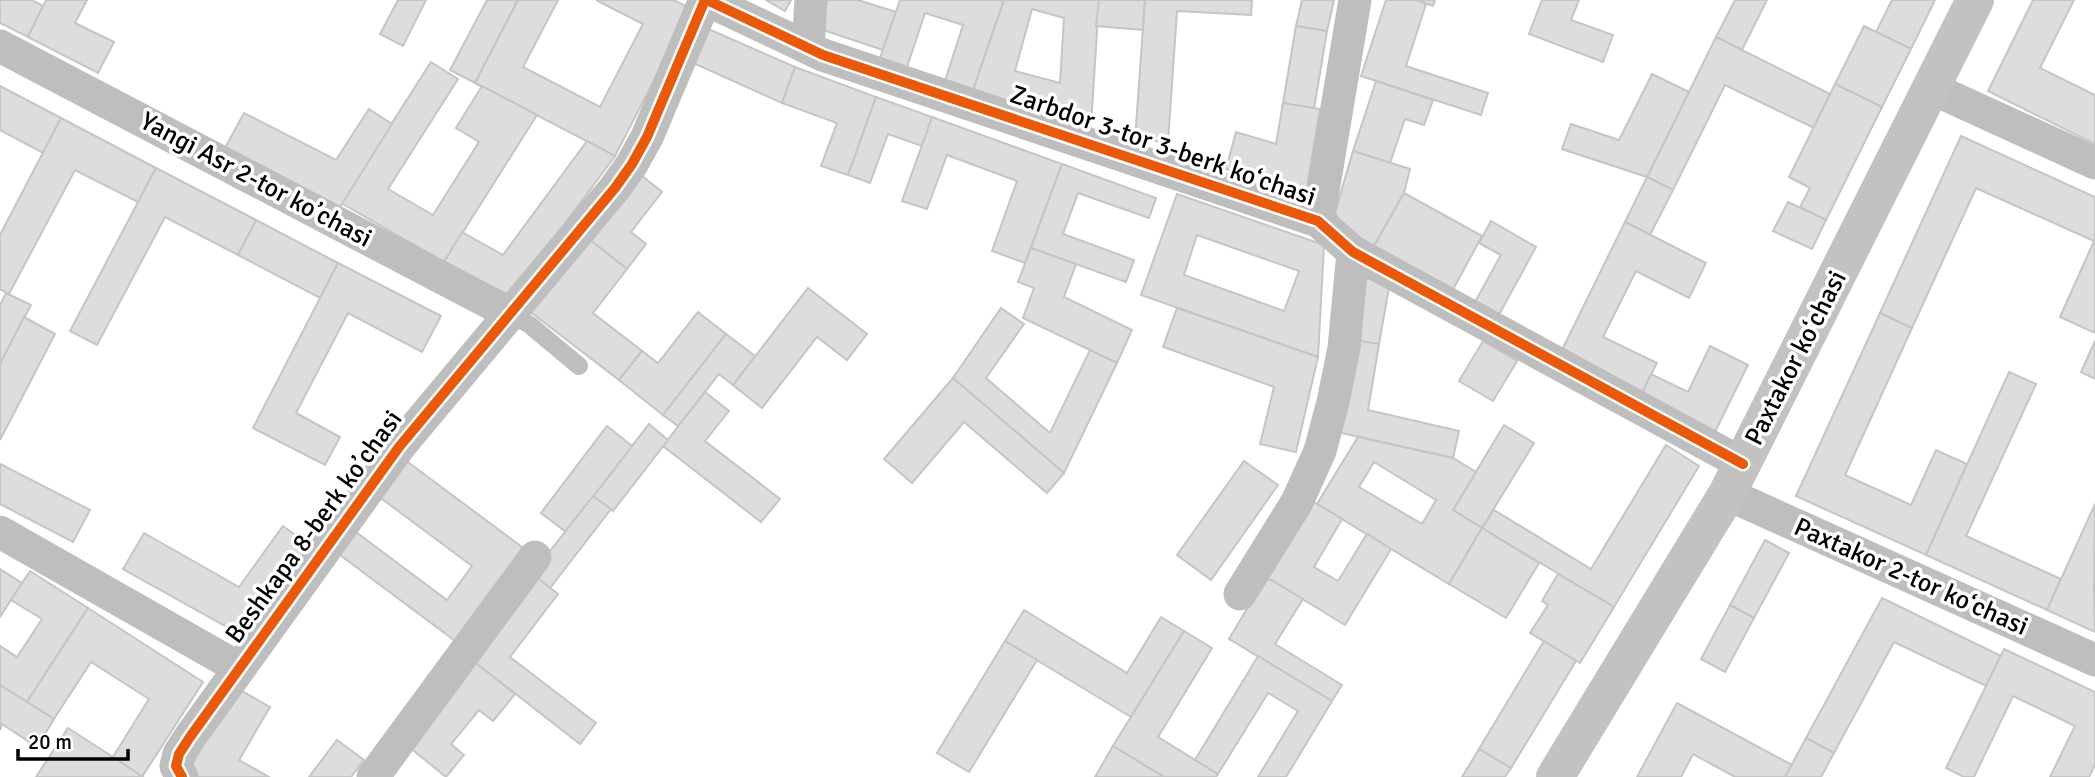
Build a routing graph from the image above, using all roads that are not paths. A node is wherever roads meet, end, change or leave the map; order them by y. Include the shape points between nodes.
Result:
1 (706, 0) edge
2 (811, 0) edge
3 (1355, 0) edge
4 (1975, 0) edge
5 (0, 46) edge
6 (808, 48) junction
7 (1931, 88) junction
8 (2095, 163) edge
9 (1318, 221) junction
10 (1353, 253) junction
11 (511, 314) junction
12 (579, 366) dead end
13 (1735, 479) junction
14 (0, 532) edge
15 (535, 557) dead end
16 (1240, 594) dead end
17 (2095, 660) edge
18 (239, 668) junction
19 (182, 777) edge
20 (373, 777) edge
21 (1555, 777) edge

1 - 6 street, Zarbdor 3-tor 3-berk koʻchasi
1 - 11 street, Beshkapa 8-berk koʼchasi via 632,164
2 - 6 street
3 - 9 street, Zarbdor 3-tor 3-berk koʻchasi
4 - 7 main road, Paxtakor koʻchasi
5 - 11 street, Yangi Asr 2-tor koʼchasi
6 - 9 street, Zarbdor 3-tor 3-berk koʻchasi
7 - 8 street
7 - 13 main road, Paxtakor koʻchasi
9 - 10 street, Zarbdor 3-tor 3-berk koʻchasi
10 - 13 street, Zarbdor 3-tor 3-berk koʻchasi
10 - 16 street via 1343,348 1321,452 1297,502
11 - 12 lane
11 - 18 street, Beshkapa 8-berk koʼchasi via 399,447
13 - 17 street, Paxtakor 2-tor koʻchasi
13 - 21 main road, Paxtakor koʻchasi
14 - 18 street
15 - 20 street
18 - 19 street, Beshkapa 8-berk koʼchasi via 179,754 176,766

